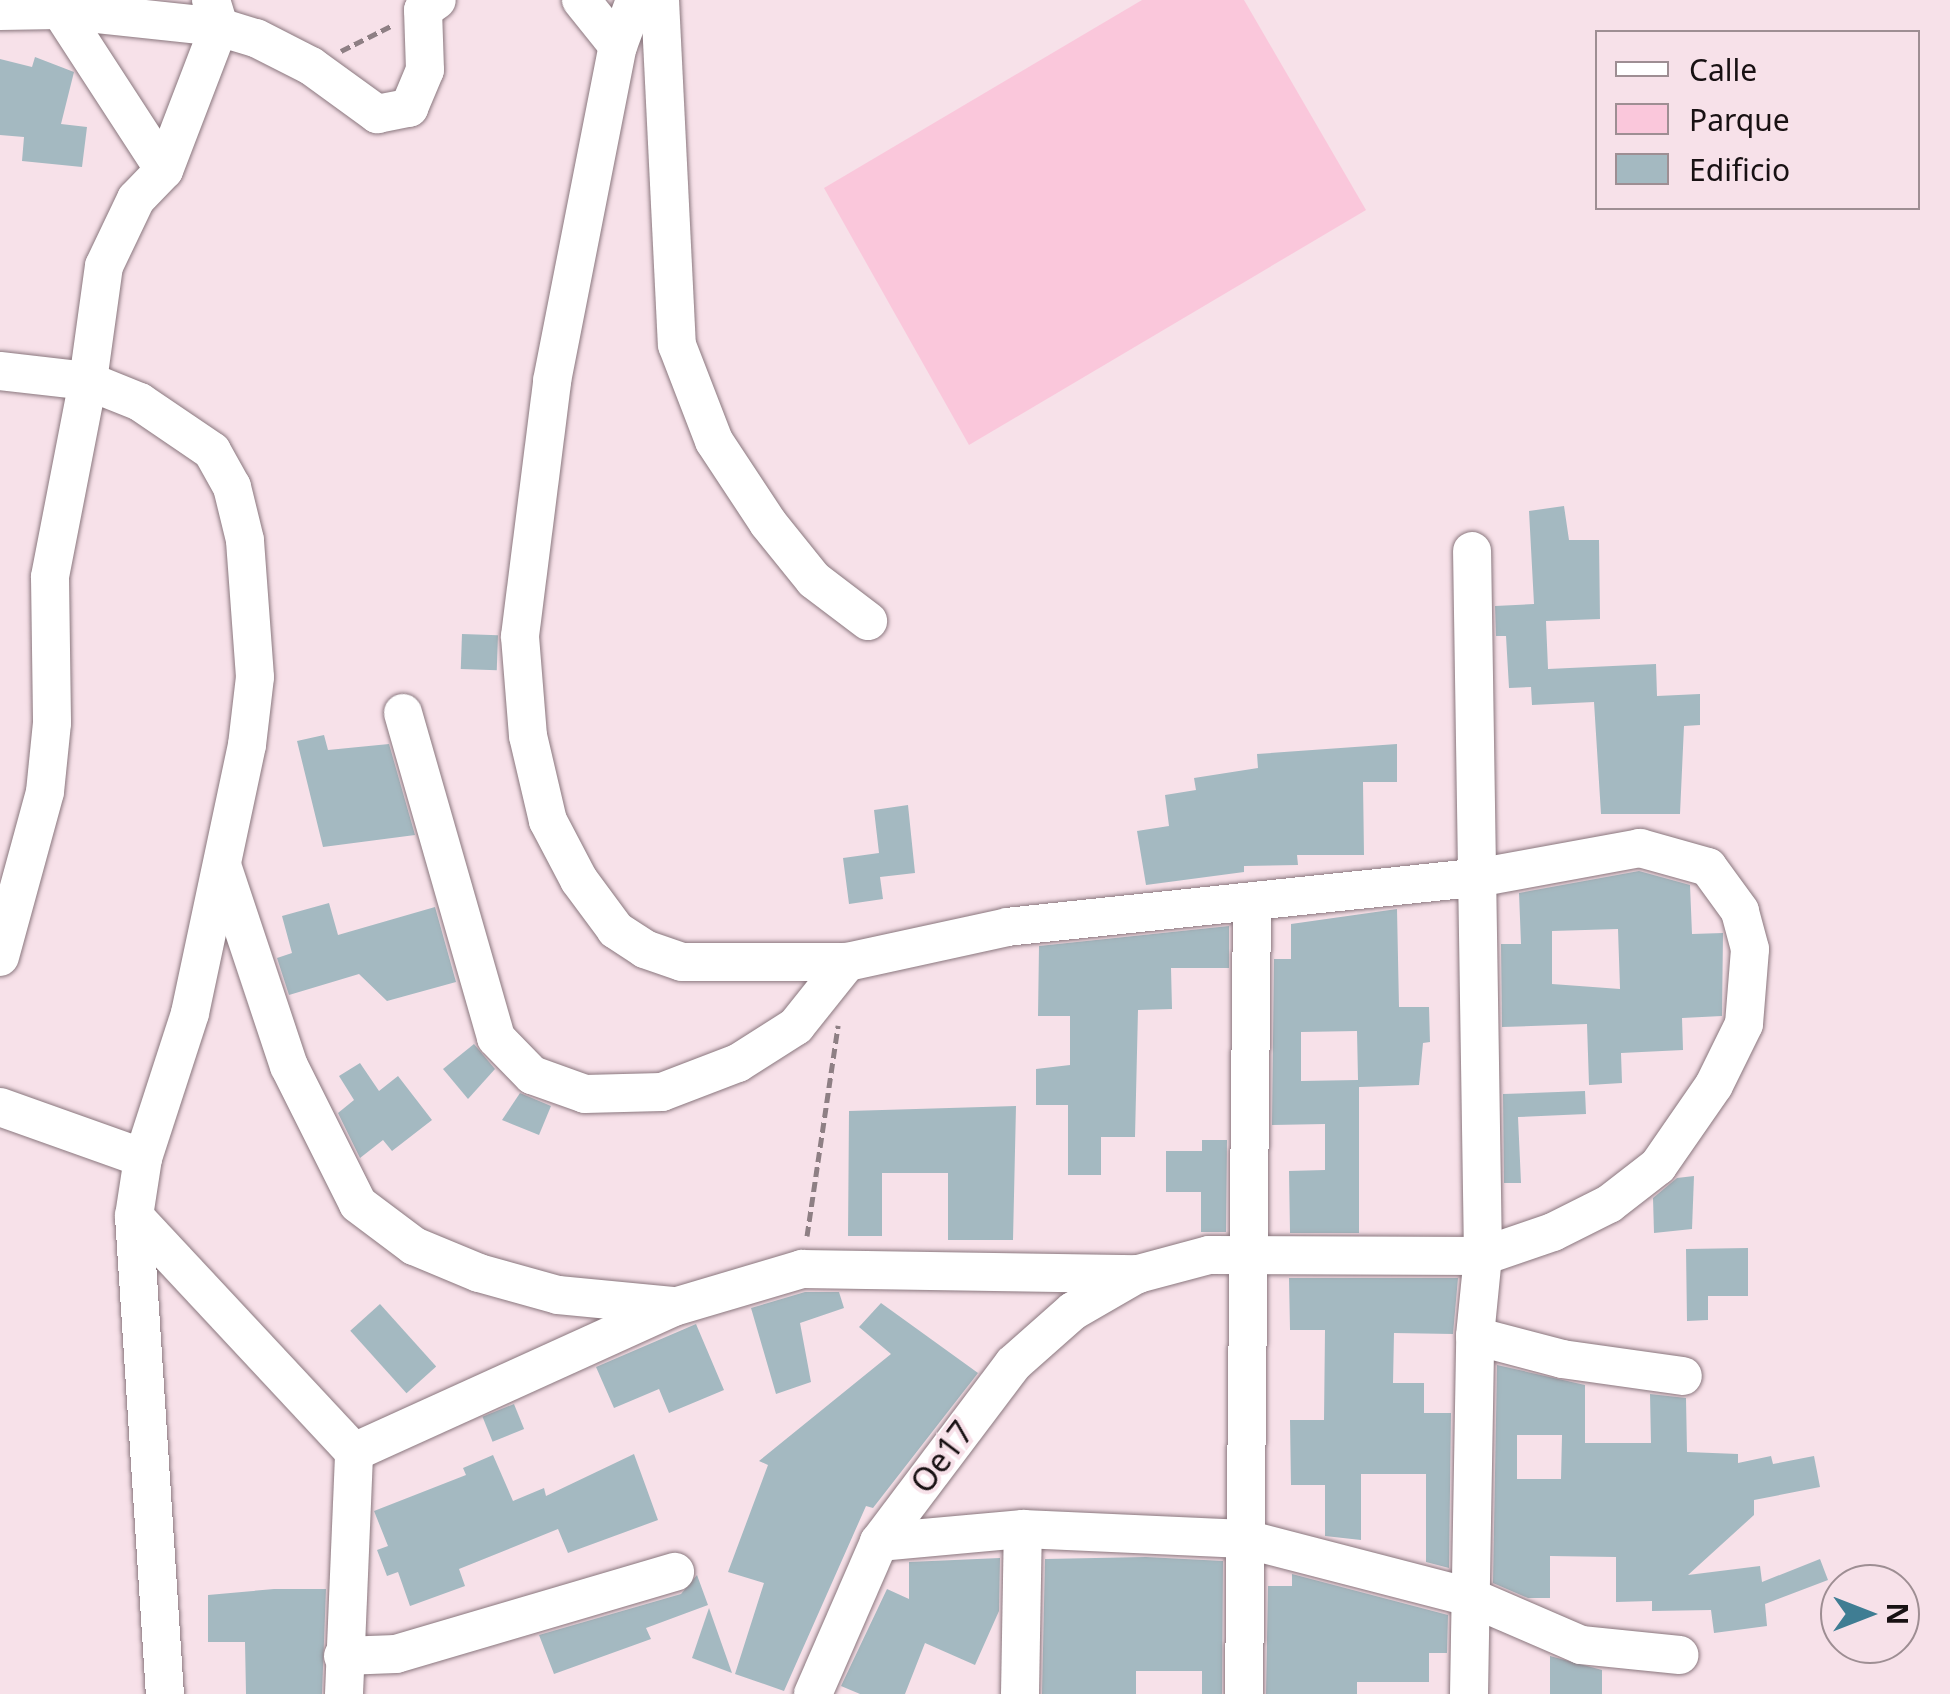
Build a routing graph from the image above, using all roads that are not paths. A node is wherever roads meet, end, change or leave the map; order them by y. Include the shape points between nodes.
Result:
1 (582, 0) edge
2 (635, 0) edge
3 (660, 0) edge
4 (430, 5) edge
5 (60, 10) junction
6 (0, 11) edge
7 (215, 13) edge
8 (618, 46) junction
9 (164, 170) junction
10 (0, 370) edge
11 (88, 381) junction
12 (1472, 551) dead end
13 (868, 622) dead end
14 (403, 714) dead end
15 (223, 868) junction
16 (1482, 878) junction
17 (1252, 904) junction
18 (0, 957) edge
19 (847, 962) junction
20 (0, 1107) edge
21 (142, 1158) junction
22 (134, 1216) junction
23 (1248, 1253) junction
24 (1483, 1256) junction
25 (1138, 1274) junction
26 (674, 1307) junction
27 (1475, 1336) junction
28 (1683, 1376) dead end
29 (354, 1452) junction
30 (1023, 1529) junction
31 (1246, 1538) junction
32 (878, 1542) junction
33 (675, 1572) dead end
34 (1470, 1597) junction
35 (1679, 1655) dead end
36 (343, 1656) junction
37 (165, 1694) edge
38 (344, 1694) edge
39 (813, 1694) edge
40 (1020, 1694) edge
41 (1244, 1694) edge
42 (1469, 1694) edge

1 - 8 street
2 - 8 street
3 - 13 street via 677,344 714,441 768,524 814,580
4 - 7 street via 426,70 409,108 377,114 312,66
5 - 6 street
5 - 7 street
5 - 9 street
7 - 9 street
8 - 19 street via 552,381 520,636 528,736 548,821 578,880 616,930 644,950 682,962
9 - 11 street via 136,199 104,266
10 - 11 street
11 - 15 street via 188,430 212,450 232,487 246,540 255,677
11 - 18 street via 50,577 52,723 45,792
12 - 16 street
14 - 19 street via 496,1038 532,1076 585,1094 662,1092 738,1063 796,1026
15 - 21 street via 190,1013
15 - 26 street via 289,1066 358,1204 414,1246 480,1273 558,1295
16 - 17 street
16 - 24 street
16 - 24 street via 1640,848 1686,856 1718,879 1740,912 1750,949 1744,1024 1714,1085 1658,1166 1608,1204
17 - 19 street via 1008,927
17 - 23 street
20 - 21 street
21 - 22 street
22 - 29 street
22 - 37 street
23 - 24 street
23 - 25 street via 1186,1258
23 - 31 street
24 - 27 street
25 - 26 street via 802,1269
25 - 32 street, Oe17 via 1073,1311 1013,1364
26 - 29 street
27 - 28 street via 1562,1359
27 - 34 street
29 - 36 street
30 - 31 street
30 - 32 street
30 - 40 street
31 - 34 street
31 - 41 street
32 - 39 street, Oe17
33 - 36 street via 396,1654
34 - 35 street via 1581,1646
34 - 42 street
36 - 38 street

